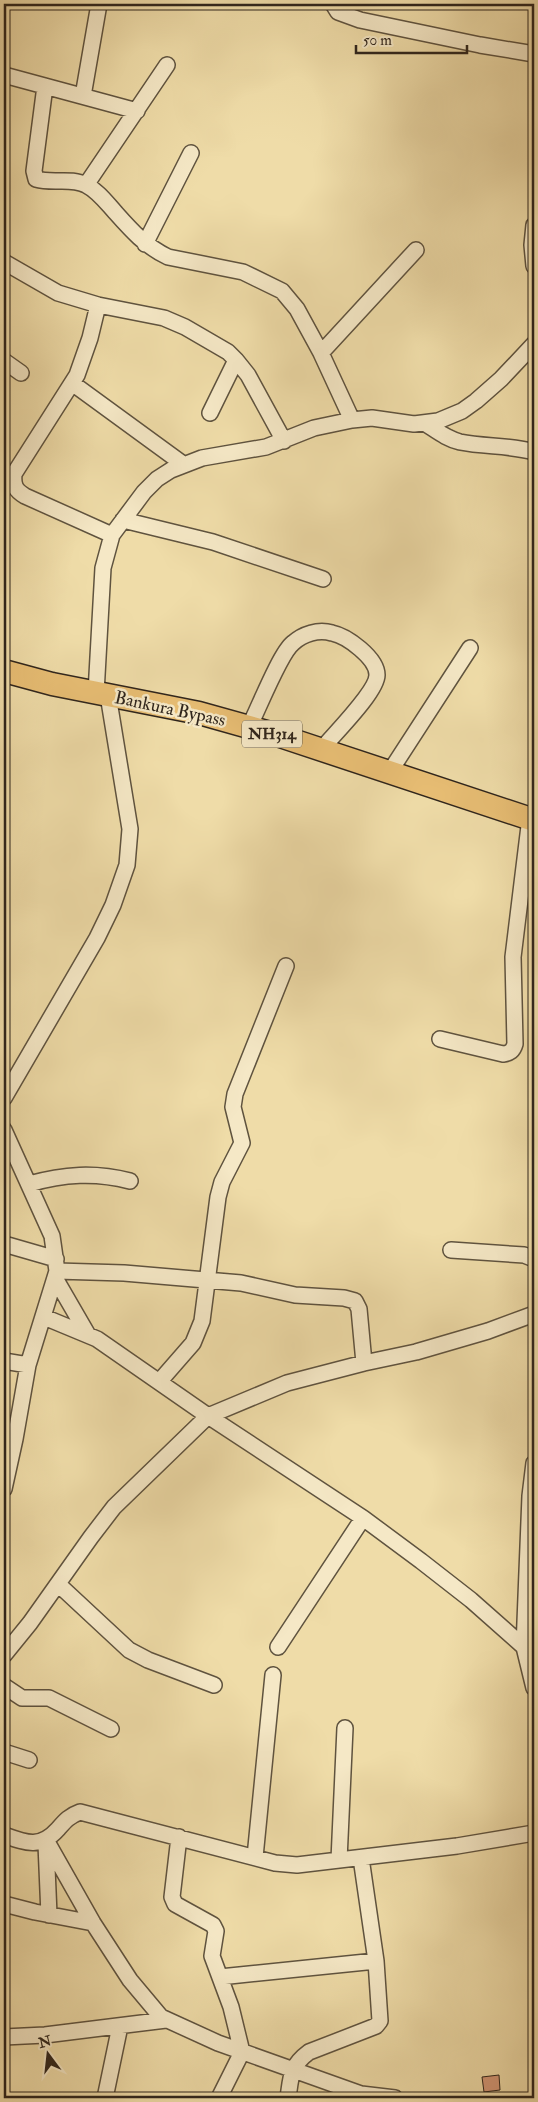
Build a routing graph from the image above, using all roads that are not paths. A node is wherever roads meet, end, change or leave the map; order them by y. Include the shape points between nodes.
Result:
1 (98, 4) edge
2 (333, 4) edge
3 (534, 54) edge
4 (167, 65) dead end
5 (4, 75) edge
6 (45, 86) junction
7 (83, 96) junction
8 (137, 111) junction
9 (192, 153) dead end
10 (86, 186) junction
11 (534, 225) edge
12 (145, 244) junction
13 (416, 250) dead end
14 (4, 262) edge
15 (534, 266) edge
16 (98, 305) junction
17 (534, 344) edge
18 (321, 353) junction
19 (236, 360) junction
20 (4, 361) edge
21 (21, 373) dead end
22 (72, 384) junction
23 (210, 412) dead end
24 (352, 420) junction
25 (426, 424) junction
26 (284, 441) junction
27 (534, 452) edge
28 (183, 464) junction
29 (9, 470) edge
30 (123, 520) junction
31 (112, 536) junction
32 (323, 579) dead end
33 (470, 648) dead end
34 (4, 671) edge
35 (102, 694) junction
36 (249, 727) junction
37 (321, 750) junction
38 (388, 773) junction
39 (532, 819) edge
40 (286, 966) dead end
41 (440, 1039) dead end
42 (4, 1098) edge
43 (4, 1130) edge
44 (130, 1181) dead end
45 (29, 1184) junction
46 (4, 1244) edge
47 (451, 1250) dead end
48 (534, 1259) edge
49 (56, 1269) junction
50 (207, 1280) junction
51 (534, 1314) edge
52 (44, 1317) junction
53 (88, 1334) junction
54 (4, 1361) edge
55 (364, 1363) junction
56 (28, 1365) junction
57 (159, 1382) junction
58 (208, 1416) junction
59 (10, 1438) edge
60 (534, 1463) edge
61 (4, 1489) edge
62 (363, 1518) junction
63 (58, 1584) junction
64 (278, 1647) dead end
65 (524, 1647) junction
66 (4, 1655) edge
67 (273, 1675) dead end
68 (214, 1684) dead end
69 (4, 1686) edge
70 (534, 1688) edge
71 (345, 1728) dead end
72 (111, 1729) dead end
73 (4, 1752) edge
74 (28, 1760) dead end
75 (534, 1833) edge
76 (4, 1835) edge
77 (179, 1837) junction
78 (46, 1840) junction
79 (255, 1857) junction
80 (361, 1858) junction
81 (339, 1860) junction
82 (4, 1904) edge
83 (49, 1915) junction
84 (93, 1923) junction
85 (376, 1961) junction
86 (220, 1977) junction
87 (166, 2020) junction
88 (120, 2026) junction
89 (4, 2037) edge
90 (242, 2052) junction
91 (292, 2070) junction
92 (105, 2098) edge
93 (219, 2098) edge
94 (288, 2098) edge
95 (395, 2098) edge

1 - 7 street
2 - 3 street via 338,12 360,20
4 - 8 street
5 - 6 street
6 - 7 street
6 - 10 street via 34,170 36,179
7 - 8 street
8 - 10 street
9 - 12 street
10 - 12 street via 104,199
11 - 15 street
12 - 18 street via 168,257 243,272 282,291 297,309
13 - 18 street
14 - 16 street via 58,293
16 - 19 street via 164,318 228,352
16 - 22 street via 90,338
17 - 25 street via 502,379 476,401 462,411
18 - 24 street
19 - 23 street
19 - 26 street via 248,375
20 - 21 street
22 - 28 street
22 - 29 street
24 - 25 street via 372,418
24 - 26 street via 314,428
25 - 27 street via 447,438 460,442
26 - 28 street
28 - 30 street via 157,479
29 - 31 street via 17,491
30 - 31 street
30 - 32 street via 213,542
31 - 35 street via 103,568
33 - 38 street
34 - 35 highway, Bankura Bypass / NH314
35 - 36 highway, Bankura Bypass / NH314 via 199,713
35 - 42 street via 130,830 126,865 113,905 97,938
36 - 37 highway, Bankura Bypass / NH314
36 - 37 street via 291,644 310,634 332,633 348,640 369,656 377,675 374,688
37 - 38 highway, Bankura Bypass / NH314
38 - 39 highway, Bankura Bypass / NH314
39 - 41 street via 513,957 513,1049 503,1054
40 - 50 street via 235,1094 233,1107 242,1143 218,1196
43 - 45 street
44 - 45 street via 78,1174
45 - 49 street via 52,1236
46 - 49 street
47 - 48 street via 524,1255
49 - 50 street
49 - 52 street
49 - 53 street
50 - 55 street via 355,1301 359,1309
50 - 57 street via 199,1331 193,1343
51 - 55 street via 456,1341
52 - 53 street
52 - 56 street
53 - 57 street
54 - 56 street
55 - 58 street via 287,1383
56 - 59 street
57 - 58 street
58 - 62 street
58 - 63 street via 114,1507
59 - 61 street
60 - 65 street
62 - 64 street
62 - 65 street via 471,1600
63 - 66 street
63 - 68 street via 129,1650
65 - 70 street
67 - 79 street
69 - 72 street via 22,1698 49,1698
71 - 81 street
73 - 74 street
75 - 80 street
76 - 78 street via 24,1842
77 - 78 street via 80,1812 66,1820
77 - 79 street
77 - 86 street via 172,1896 182,1909 213,1924 216,1931 212,1956
78 - 83 street
78 - 84 street
79 - 81 street via 297,1865
80 - 81 street
80 - 85 street
82 - 83 street
83 - 84 street
84 - 87 street via 130,1980 150,2006
85 - 86 street
85 - 91 street via 380,2021 376,2026 309,2052
86 - 90 street
87 - 88 street
87 - 90 street
88 - 89 street
88 - 92 street
90 - 91 street
90 - 93 street
91 - 94 street
91 - 95 street via 361,2094

